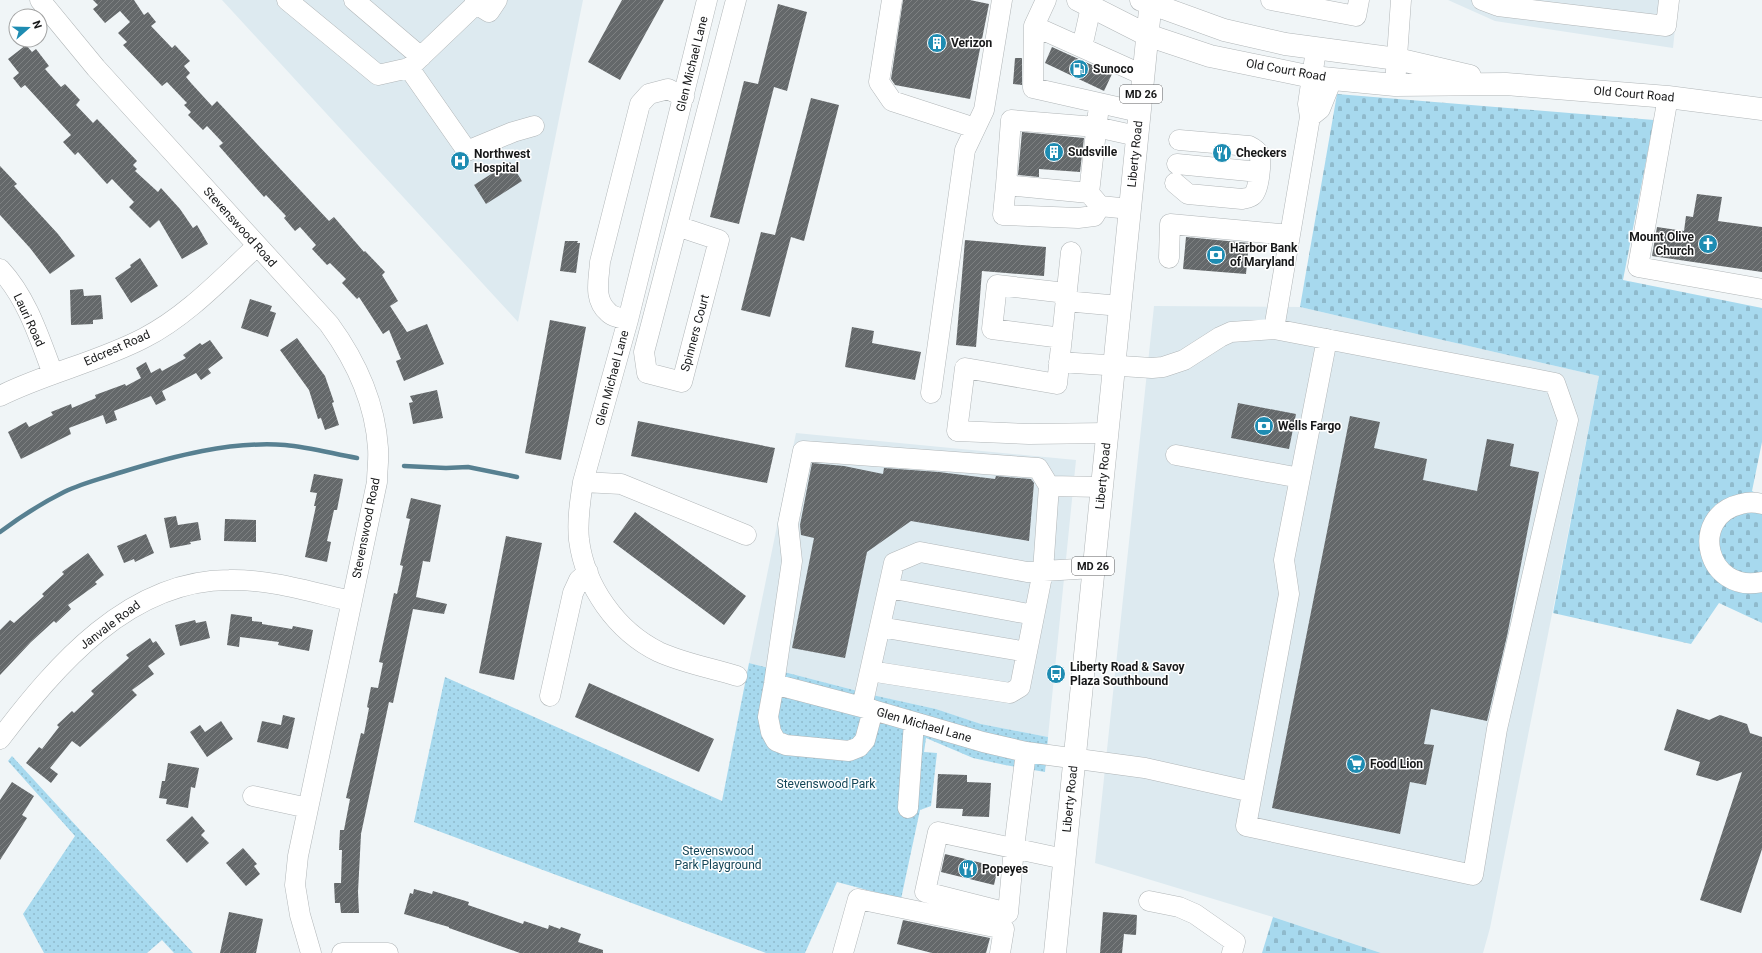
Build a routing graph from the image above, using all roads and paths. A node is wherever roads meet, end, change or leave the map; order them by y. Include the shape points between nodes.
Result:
1 (40, 0) edge
2 (286, 0) edge
3 (354, 0) edge
4 (497, 0) edge
5 (707, 0) edge
6 (736, 0) edge
7 (892, 0) edge
8 (1002, 0) edge
9 (1046, 0) edge
10 (1270, 0) edge
11 (1359, 0) edge
12 (1400, 0) edge
13 (1669, 0) edge
14 (1147, 1) edge
15 (476, 2) edge
16 (1493, 2) edge
17 (1084, 4) edge
18 (1034, 26) junction
19 (1147, 35) junction
20 (1082, 47) junction
21 (1316, 50) junction
22 (1397, 59) junction
23 (415, 62) junction
24 (1143, 75) junction
25 (1322, 78) junction
26 (1506, 84) junction
27 (1395, 85) junction
28 (684, 97) junction
29 (1668, 97) junction
30 (1099, 102) junction
31 (1762, 109) edge
32 (1140, 112) junction
33 (534, 126) dead end
34 (1096, 127) junction
35 (975, 128) junction
36 (1137, 136) junction
37 (1179, 140) dead end
38 (1259, 172) junction
39 (1006, 185) junction
40 (1094, 200) junction
41 (1130, 209) junction
42 (676, 226) junction
43 (1290, 234) junction
44 (258, 246) junction
45 (1071, 252) dead end
46 (1169, 258) dead end
47 (0, 269) edge
48 (1762, 289) edge
49 (1066, 297) junction
50 (1120, 306) junction
51 (628, 320) junction
52 (1274, 329) junction
53 (1062, 338) junction
54 (1327, 339) junction
55 (1059, 362) junction
56 (1114, 366) junction
57 (53, 374) junction
58 (931, 393) dead end
59 (0, 396) edge
60 (1107, 433) junction
61 (1176, 455) dead end
62 (1300, 478) junction
63 (583, 482) junction
64 (1049, 486) junction
65 (1102, 487) junction
66 (1761, 499) edge
67 (746, 535) dead end
68 (1093, 568) junction
69 (1043, 571) junction
70 (588, 572) junction
71 (1762, 582) edge
72 (888, 588) junction
73 (352, 601) junction
74 (1034, 615) junction
75 (880, 627) junction
76 (1026, 652) junction
77 (870, 671) junction
78 (737, 676) dead end
79 (774, 684) junction
80 (550, 696) dead end
81 (868, 708) junction
82 (914, 722) junction
83 (0, 738) edge
84 (1026, 752) junction
85 (1074, 758) junction
86 (1252, 792) junction
87 (253, 796) dead end
88 (308, 808) junction
89 (908, 808) dead end
90 (1014, 848) junction
91 (1064, 859) junction
92 (1149, 901) dead end
93 (311, 953) edge
94 (342, 953) edge
95 (388, 953) edge
96 (843, 953) edge
97 (1000, 953) edge
98 (1055, 953) edge
99 (1232, 953) edge

1 - 44 street, Stevenswood Road via 101,74
2 - 23 street via 378,75
3 - 23 street
4 - 15 street via 489,12
5 - 28 street, Glen Michael Lane
6 - 42 street, Spinners Court
7 - 35 street via 879,82 892,101
8 - 35 street via 984,110
9 - 18 street
10 - 11 street via 1356,16
12 - 22 street
13 - 16 street via 1666,26
14 - 19 main road, Liberty Road / MD 26
14 - 21 main road, Old Court Road via 1224,30
15 - 23 street
17 - 19 main road, Old Court Road
17 - 20 street
18 - 20 street
18 - 30 street via 1033,88
19 - 24 main road, Liberty Road / MD 26
19 - 25 main road, Old Court Road via 1210,56
20 - 24 street
21 - 22 main road, Old Court Road
21 - 25 street
22 - 26 main road, Old Court Road
22 - 27 street
23 - 33 street via 439,111 467,151
24 - 32 main road, Liberty Road / MD 26
25 - 27 main road, Old Court Road
25 - 43 street via 1308,104 1310,117
26 - 27 main road, Old Court Road
26 - 29 main road, Old Court Road
28 - 51 street, Glen Michael Lane
28 - 51 street via 668,89 649,94 640,104 600,262 599,301 608,313
29 - 31 main road, Old Court Road
29 - 48 street via 1638,267
30 - 32 street
30 - 34 street
32 - 36 main road, Liberty Road / MD 26
34 - 36 street
34 - 39 street via 1011,120
34 - 40 street
35 - 58 street via 965,150
36 - 41 main road, Liberty Road / MD 26
37 - 38 street via 1249,146 1259,155
38 - 38 street via 1255,194 1242,199 1188,194 1176,173
39 - 40 street
39 - 40 street via 1003,215 1078,218 1094,216
40 - 41 street
41 - 50 main road, Liberty Road / MD 26
42 - 42 street, Spinners Court via 644,352 648,373 682,382 719,240
43 - 46 street via 1170,224
43 - 52 street
44 - 57 street, Edcrest Road via 196,301 145,338
44 - 73 street, Stevenswood Road via 329,324 345,346 367,392 378,449 377,482
45 - 49 street
47 - 57 street, Lauri Road via 21,297
49 - 50 street
49 - 53 street
49 - 53 street via 997,285 992,330
50 - 56 main road, Liberty Road / MD 26
51 - 63 street, Glen Michael Lane
52 - 54 street
52 - 56 street via 1231,332 1193,355 1163,367
53 - 55 street
54 - 62 street
54 - 86 street via 1555,383 1568,420 1497,730 1473,875 1246,826
55 - 56 street
55 - 60 street via 1056,384 965,368 957,431 1029,434
56 - 60 main road, Liberty Road / MD 26
57 - 59 street, Edcrest Road
60 - 65 main road, Liberty Road / MD 26
61 - 62 street
62 - 86 street via 1284,560 1289,594
63 - 67 street via 621,484
63 - 70 street, Glen Michael Lane via 579,507 579,539
64 - 65 street
64 - 69 street
64 - 79 street via 1038,468 803,452 788,524 792,561
65 - 68 main road, Liberty Road / MD 26
66 - 71 street via 1734,505 1723,512 1710,533 1709,544 1712,558 1718,569 1727,577 1750,584
68 - 69 street
68 - 85 main road, Liberty Road / MD 26
69 - 72 street via 1027,572 920,552 894,563
69 - 74 street
70 - 78 street, Glen Michael Lane via 603,603 619,623 637,638 664,654
70 - 80 street via 579,580 573,593
72 - 74 street
72 - 75 street
73 - 83 street, Janvale Road via 260,581 202,581 174,588 146,599 116,618 80,647 27,704
73 - 88 street, Stevenswood Road
74 - 76 street
75 - 76 street
75 - 77 street
76 - 77 street via 1020,687 1010,693
77 - 81 street
79 - 81 street, Glen Michael Lane
79 - 81 street via 768,716 771,732 776,740 786,745 849,751 859,747 865,740
81 - 82 street, Glen Michael Lane
82 - 84 street, Glen Michael Lane
82 - 89 street
84 - 85 street, Glen Michael Lane
84 - 90 street
85 - 86 street, Glen Michael Lane via 1145,768
85 - 91 main road, Liberty Road / MD 26
87 - 88 street
88 - 93 street, Stevenswood Road via 295,885 300,915
90 - 90 street via 938,832 925,892 1008,913
90 - 91 street
91 - 98 main road, Liberty Road / MD 26
92 - 99 street via 1179,907 1196,914 1235,942
94 - 95 street
96 - 97 street via 858,899 1004,928

